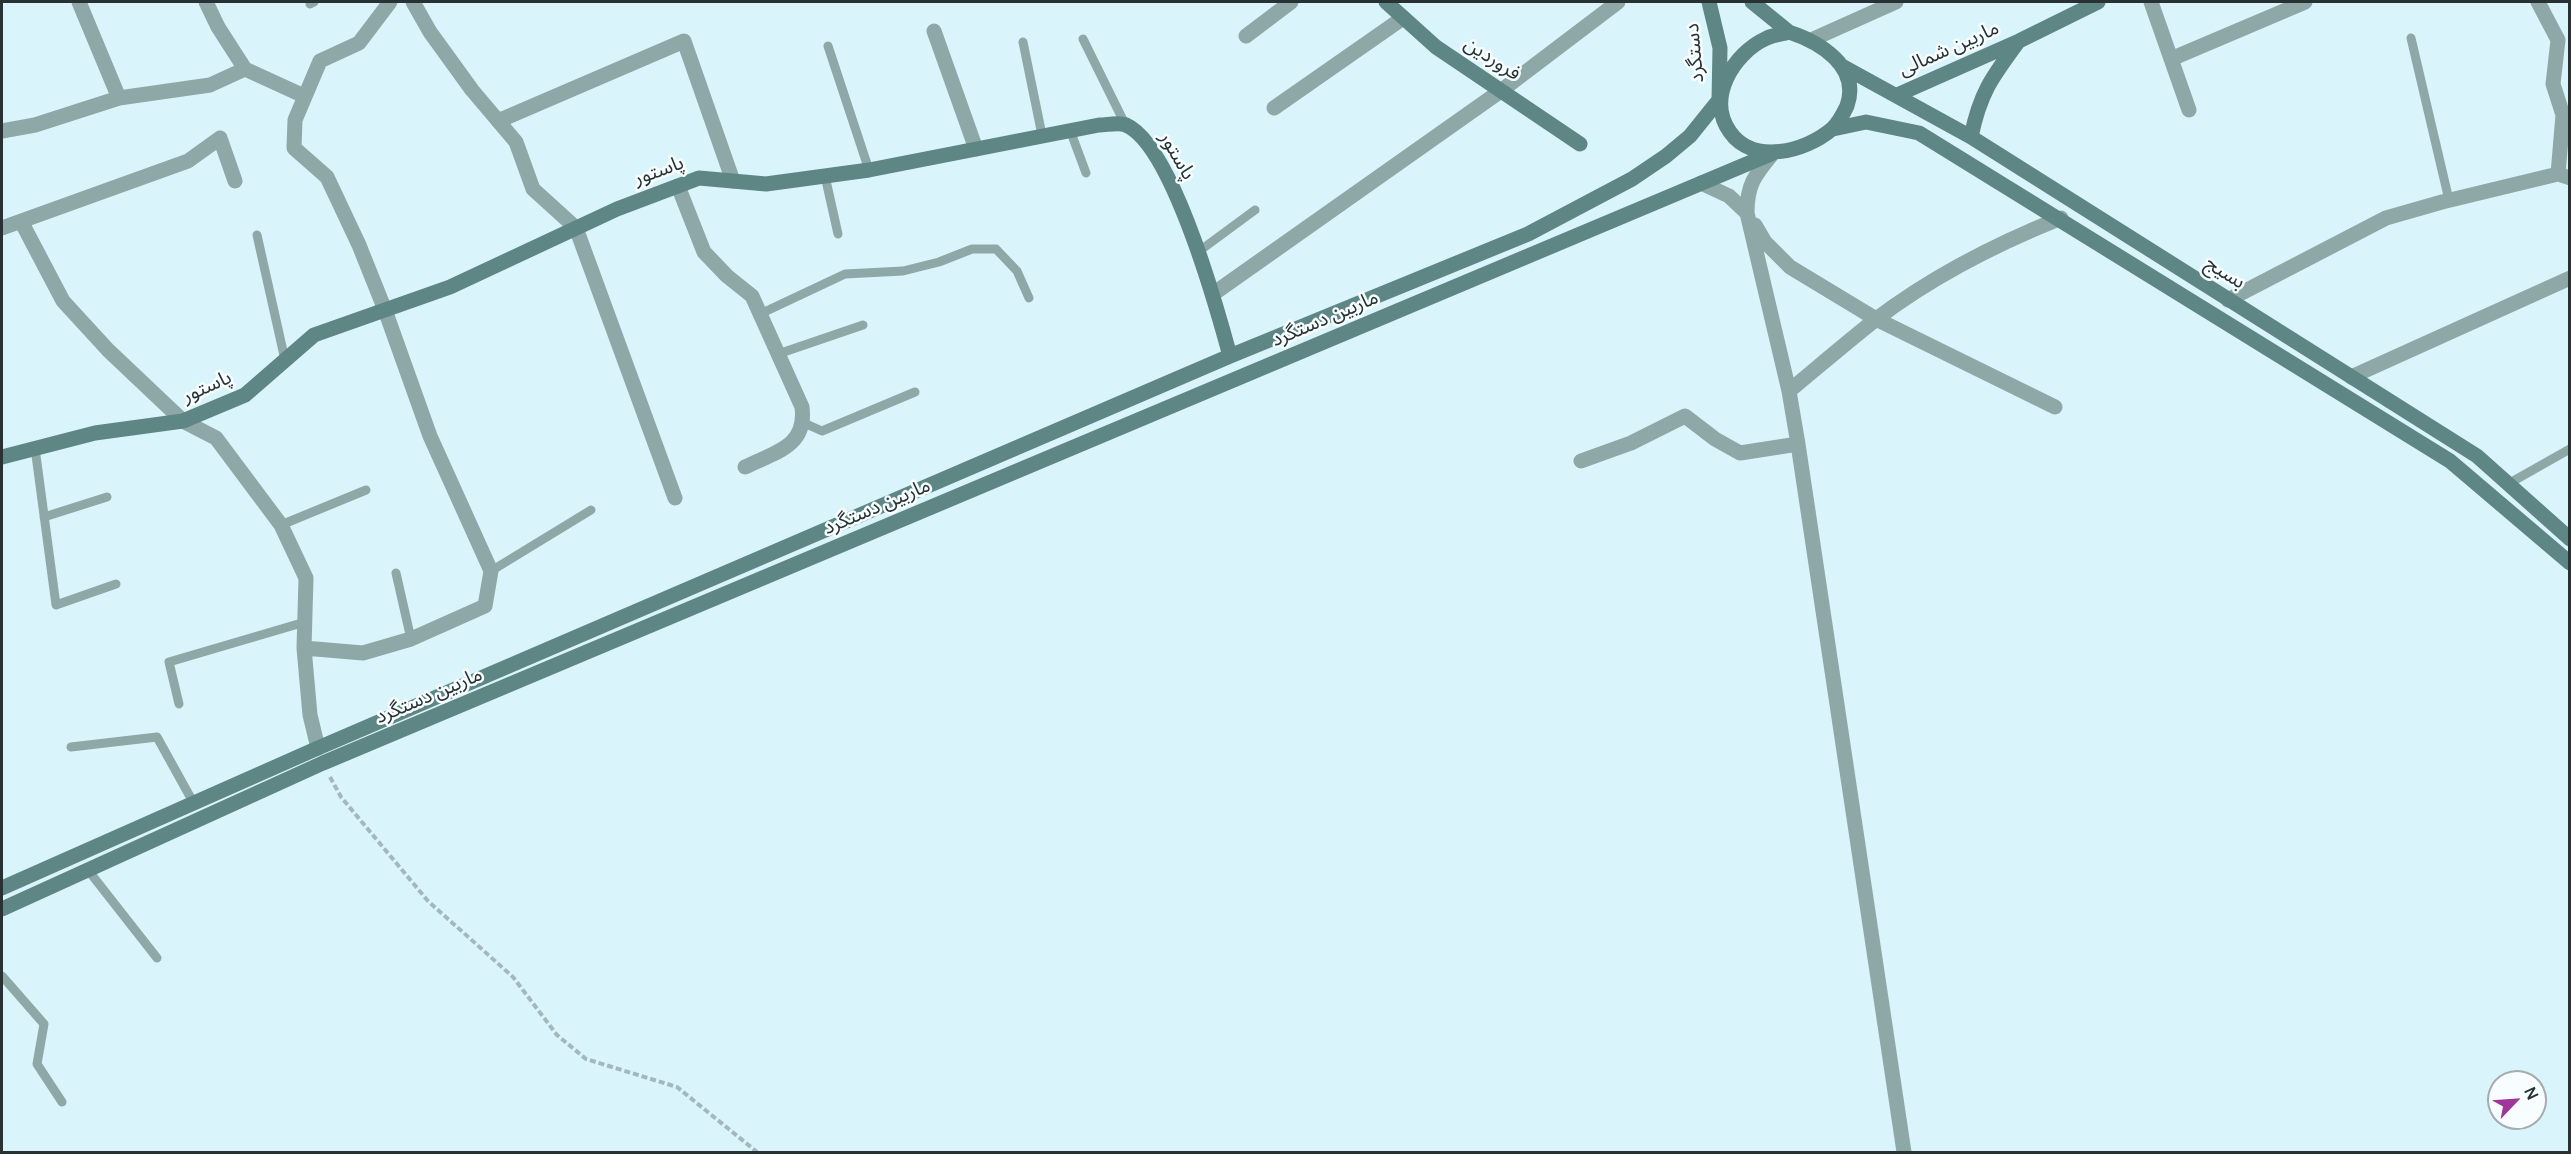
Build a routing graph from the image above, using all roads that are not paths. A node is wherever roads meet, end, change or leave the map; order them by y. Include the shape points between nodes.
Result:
1 (79, 2) edge
2 (206, 2) edge
3 (390, 2) edge
4 (413, 2) edge
5 (1291, 2) edge
6 (1386, 2) edge
7 (1618, 2) edge
8 (1709, 2) edge
9 (1752, 2) edge
10 (1896, 2) edge
11 (2098, 2) edge
12 (2151, 2) edge
13 (2305, 2) edge
14 (2538, 2) edge
15 (1403, 18) junction
16 (934, 31) dead end
17 (1789, 32) junction
18 (1246, 36) dead end
19 (2411, 38) dead end
20 (1083, 39) dead end
21 (1811, 40) junction
22 (2019, 41) junction
23 (1023, 42) dead end
24 (828, 46) dead end
25 (2171, 59) junction
26 (1842, 66) junction
27 (245, 69) junction
28 (1502, 90) junction
29 (1897, 95) junction
30 (304, 96) junction
31 (119, 98) junction
32 (1719, 100) junction
33 (1274, 108) dead end
34 (2189, 110) dead end
35 (498, 121) junction
36 (1125, 124) junction
37 (1833, 129) junction
38 (1070, 130) junction
39 (2, 131) edge
40 (1042, 135) junction
41 (1971, 137) junction
42 (1580, 144) dead end
43 (976, 149) junction
44 (1773, 153) junction
45 (869, 170) junction
46 (1086, 173) dead end
47 (825, 176) junction
48 (2564, 176) edge
49 (235, 181) dead end
50 (733, 181) junction
51 (1701, 183) junction
52 (678, 186) junction
53 (2449, 200) junction
54 (1585, 204) junction
55 (1255, 210) dead end
56 (1747, 213) junction
57 (2061, 219) junction
58 (22, 223) junction
59 (2, 228) edge
60 (576, 228) junction
61 (1596, 228) junction
62 (838, 234) dead end
63 (257, 235) dead end
64 (1198, 252) junction
65 (2570, 278) edge
66 (1213, 294) junction
67 (1029, 298) dead end
68 (2228, 300) junction
69 (385, 310) junction
70 (760, 314) junction
71 (1876, 319) junction
72 (863, 326) dead end
73 (778, 354) junction
74 (1230, 356) junction
75 (285, 360) junction
76 (2351, 377) junction
77 (1789, 391) junction
78 (915, 392) dead end
79 (2055, 407) dead end
80 (183, 421) junction
81 (804, 423) junction
82 (1798, 444) junction
83 (34, 448) junction
84 (2570, 449) edge
85 (2, 457) edge
86 (1581, 461) dead end
87 (745, 467) dead end
88 (2508, 484) junction
89 (366, 490) dead end
90 (107, 497) dead end
91 (675, 498) dead end
92 (591, 510) dead end
93 (44, 517) junction
94 (281, 525) junction
95 (2570, 539) edge
96 (750, 563) junction
97 (2570, 563) edge
98 (491, 571) junction
99 (396, 573) dead end
100 (758, 581) junction
101 (116, 585) dead end
102 (305, 622) junction
103 (411, 639) junction
104 (304, 648) junction
105 (179, 704) dead end
106 (71, 747) dead end
107 (318, 748) junction
108 (193, 802) junction
109 (88, 870) junction
110 (2, 888) edge
111 (2, 909) edge
112 (157, 958) dead end
113 (2, 976) edge
114 (62, 1102) dead end
115 (1904, 1152) edge

1 - 31 street
2 - 27 street
3 - 30 street via 358,44 320,61
4 - 35 street via 430,32
5 - 18 street
6 - 15 main road, فروردین
7 - 28 street
8 - 32 main road, دستگرد via 1719,48
9 - 17 main road
10 - 21 street
11 - 22 main road, ماربین شمالی
12 - 25 street
13 - 25 street
14 - 48 street via 2558,40 2553,84 2563,115
15 - 28 main road, فروردین via 1436,47
15 - 33 street
16 - 43 street
17 - 21 main road
17 - 32 main road via 1767,37 1740,58
19 - 53 lane
20 - 36 lane
21 - 26 main road
22 - 29 main road, ماربین شمالی
22 - 41 main road, ماربین شمالی via 1987,83
23 - 40 lane
24 - 45 lane
25 - 34 street
26 - 29 main road, بسیج
26 - 37 main road via 1849,85 1848,101
27 - 30 street
27 - 31 street via 210,85
28 - 42 main road, فروردین
28 - 66 street
29 - 41 main road, بسیج
30 - 69 street via 296,120 294,148 327,177
31 - 39 street via 35,125
32 - 44 main road via 1729,132 1739,142
32 - 54 main road, ماربین دستگرد via 1690,136 1666,156
35 - 50 street via 684,41
35 - 60 street via 516,142 533,189
36 - 38 main road, پاستور
36 - 64 main road, پاستور via 1141,135 1173,186
37 - 44 main road via 1812,141
37 - 57 main road via 1866,122 1919,133
38 - 40 main road, پاستور
38 - 46 lane
40 - 43 main road, پاستور
41 - 68 main road, بسیج
43 - 45 main road, پاستور
44 - 51 main road, ماربین دستگرد
44 - 56 street via 1747,193
45 - 47 main road, پاستور
47 - 50 main road, پاستور via 766,184
47 - 62 lane
48 - 53 street
49 - 58 street via 220,138 188,160
50 - 52 main road, پاستور via 699,178
51 - 56 street via 1729,196
51 - 61 main road, ماربین دستگرد
52 - 60 main road, پاستور
52 - 70 street via 704,252 752,296
53 - 68 street via 2386,218
54 - 61 main road via 1574,215 1576,222 1580,227
54 - 74 main road, ماربین دستگرد via 1528,234
55 - 64 lane
56 - 71 street via 1765,242 1790,267
56 - 77 street
57 - 71 street via 1983,254
57 - 97 main road via 2450,461
58 - 59 street
58 - 80 street via 63,301
60 - 69 main road, پاستور via 450,287
60 - 91 street
61 - 100 main road, ماربین دستگرد
63 - 75 lane
64 - 66 main road, پاستور
65 - 76 street
66 - 74 main road, پاستور
67 - 70 lane via 1017,271 996,249 972,249 903,271 845,274
68 - 76 main road, بسیج
69 - 75 main road, پاستور via 314,335
69 - 98 street via 430,435
70 - 73 street
71 - 77 street
71 - 79 street
72 - 73 lane
73 - 81 street via 802,407
74 - 96 main road, ماربین دستگرد
75 - 80 main road, پاستور via 245,395
76 - 88 main road, بسیج via 2477,456
77 - 82 street
78 - 81 lane via 822,431
80 - 83 main road, پاستور via 95,433
80 - 94 street via 216,438
81 - 87 street via 796,441
82 - 86 street via 1740,453 1685,416 1631,443
82 - 115 street
83 - 85 main road, پاستور
83 - 93 lane
84 - 88 lane
88 - 95 main road, بسیج
89 - 94 lane
90 - 93 lane
92 - 98 lane
93 - 101 lane via 56,605
94 - 102 street via 306,578
96 - 100 main road
96 - 107 main road, ماربین دستگرد
98 - 103 street via 485,606
99 - 103 lane
100 - 109 main road, ماربین دستگرد via 323,763
102 - 104 street
102 - 105 lane via 169,662
103 - 104 street via 363,653
104 - 107 street via 310,715
106 - 108 lane via 157,737
107 - 108 main road, ماربین دستگرد
108 - 110 main road, ماربین دستگرد
109 - 111 main road, ماربین دستگرد
109 - 112 lane
113 - 114 lane via 44,1024 37,1064

